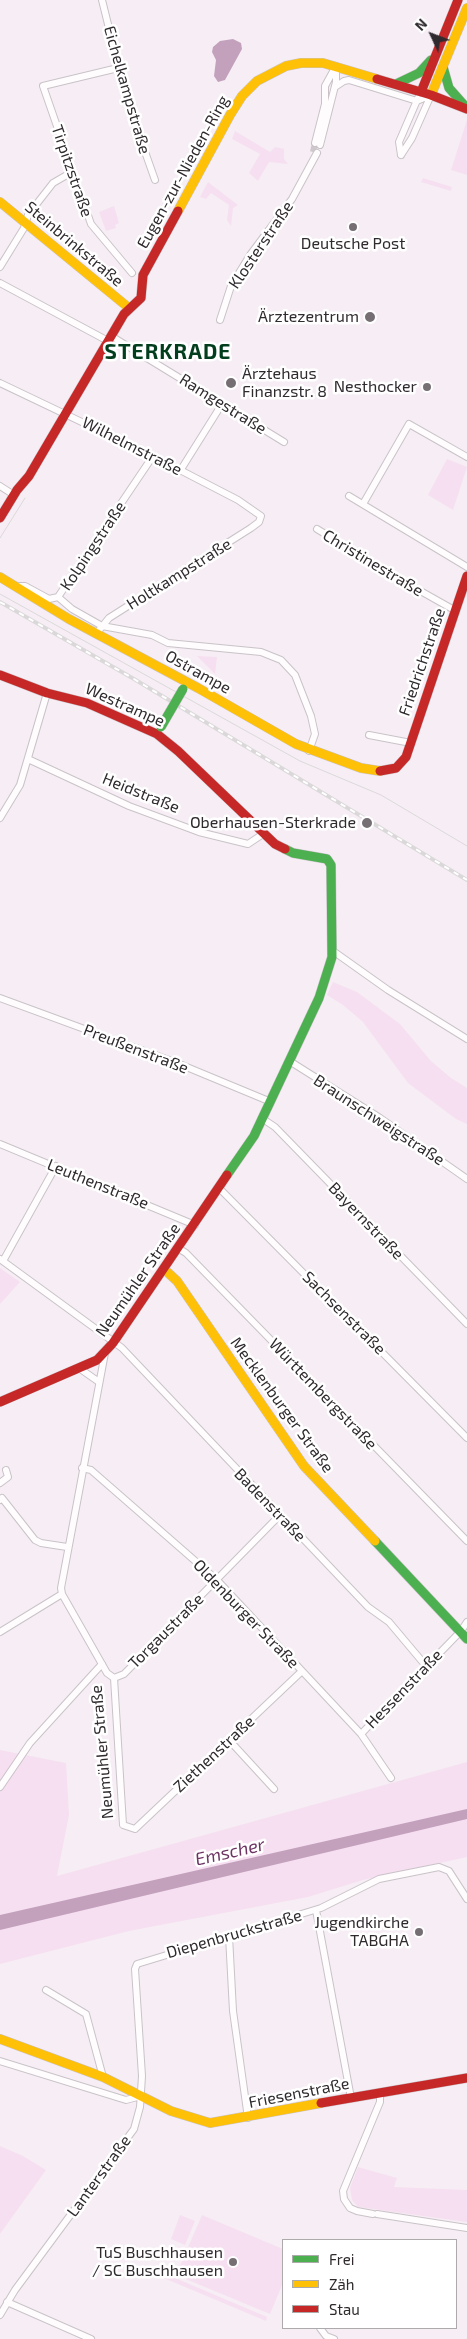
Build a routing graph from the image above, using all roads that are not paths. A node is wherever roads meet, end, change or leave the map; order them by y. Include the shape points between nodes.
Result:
1 (102, 0) edge
2 (458, 0) edge
3 (467, 8) edge
4 (436, 54) junction
5 (336, 66) junction
6 (443, 67) junction
7 (118, 68) junction
8 (396, 84) junction
9 (337, 85) junction
10 (421, 92) junction
11 (431, 95) junction
12 (417, 101) junction
13 (467, 109) edge
14 (315, 153) tunnel mouth
15 (72, 172) junction
16 (155, 180) dead end
17 (0, 202) edge
18 (25, 221) junction
19 (0, 267) edge
20 (132, 273) dead end
21 (0, 283) edge
22 (129, 308) junction
23 (220, 320) dead end
24 (109, 339) junction
25 (0, 383) edge
26 (222, 404) junction
27 (65, 413) junction
28 (284, 442) dead end
29 (153, 456) junction
30 (467, 457) edge
31 (180, 471) junction
32 (0, 486) edge
33 (14, 495) junction
34 (349, 496) dead end
35 (363, 504) junction
36 (261, 516) joint
37 (0, 518) edge
38 (317, 529) dead end
39 (467, 567) edge
40 (467, 576) edge
41 (0, 577) edge
42 (16, 586) junction
43 (58, 598) junction
44 (456, 611) junction
45 (102, 626) junction
46 (96, 634) junction
47 (0, 675) edge
48 (185, 686) junction
49 (47, 693) junction
50 (159, 730) junction
51 (369, 735) dead end
52 (411, 743) junction
53 (310, 750) junction
54 (28, 759) junction
55 (390, 770) joint
56 (0, 818) edge
57 (263, 834) junction
58 (333, 951) junction
59 (0, 998) edge
60 (467, 1039) edge
61 (291, 1062) junction
62 (271, 1102) junction
63 (263, 1119) junction
64 (0, 1144) edge
65 (56, 1166) junction
66 (467, 1180) edge
67 (220, 1188) junction
68 (195, 1225) junction
69 (178, 1248) junction
70 (2, 1260) edge
71 (164, 1269) junction
72 (467, 1324) edge
73 (113, 1343) junction
74 (105, 1353) junction
75 (79, 1368) junction
76 (99, 1382) junction
77 (0, 1402) edge
78 (467, 1438) edge
79 (82, 1468) junction
80 (6, 1470) dead end
81 (0, 1483) edge
82 (1, 1498) edge
83 (280, 1515) junction
84 (467, 1541) edge
85 (67, 1547) junction
86 (217, 1580) junction
87 (62, 1594) junction
88 (467, 1622) edge
89 (0, 1632) edge
90 (464, 1635) edge
91 (102, 1664) junction
92 (426, 1666) junction
93 (302, 1671) junction
94 (114, 1678) junction
95 (362, 1734) junction
96 (229, 1740) junction
97 (391, 1778) dead end
98 (0, 1786) edge
99 (274, 1789) dead end
100 (123, 1825) joint
101 (467, 1900) edge
102 (316, 1910) junction
103 (229, 1936) junction
104 (141, 1961) joint
105 (46, 1990) dead end
106 (0, 2039) edge
107 (0, 2061) edge
108 (104, 2077) junction
109 (467, 2078) edge
110 (380, 2094) junction
111 (141, 2096) junction
112 (351, 2098) junction
113 (248, 2118) junction
114 (467, 2228) edge
115 (7, 2302) junction
116 (0, 2315) edge
117 (321, 2329) edge
118 (91, 2339) edge
119 (334, 2339) edge

1 - 7 street, Eichelkampstraße
2 - 4 main road
3 - 6 main road
4 - 8 main road via 419,73
4 - 10 main road
5 - 8 main road, Eugen-zur-Nieden-Ring
5 - 9 street
5 - 9 street via 325,86 317,144
5 - 22 main road, Eugen-zur-Nieden-Ring via 309,62 286,66 260,79 242,96 143,276 142,298
6 - 11 main road
6 - 13 main road via 452,92
7 - 15 street, Tirpitzstraße via 43,86
7 - 16 street, Eichelkampstraße
8 - 10 main road, Eugen-zur-Nieden-Ring
9 - 12 street via 349,80
10 - 11 main road, Eugen-zur-Nieden-Ring
10 - 12 street
11 - 12 street
11 - 12 street via 401,155 400,142
11 - 13 main road, Eugen-zur-Nieden-Ring
14 - 23 street, Klosterstraße via 292,199 231,286
15 - 18 street via 53,183
15 - 20 street, Tirpitzstraße via 92,226
17 - 18 main road, Steinbrinkstraße
18 - 19 street
18 - 22 main road, Steinbrinkstraße
21 - 24 street, Ramgestraße
22 - 24 main road, Eugen-zur-Nieden-Ring
24 - 26 street, Ramgestraße
24 - 27 main road, Eugen-zur-Nieden-Ring
25 - 27 street, Wilhelmstraße
26 - 28 street, Ramgestraße
26 - 31 street
27 - 29 street, Wilhelmstraße
27 - 33 main road, Eugen-zur-Nieden-Ring via 29,476
29 - 31 street, Wilhelmstraße
29 - 43 street, Kolpingstraße
30 - 35 street via 409,424
31 - 36 street, Wilhelmstraße via 238,500
32 - 33 street
33 - 37 main road, Eugen-zur-Nieden-Ring
34 - 35 street
35 - 39 street
36 - 45 street, Holtkampstraße via 251,528 113,615
38 - 44 street, Christinestraße
40 - 44 main road, Friedrichstraße
41 - 42 main road, Ostrampe
42 - 43 street, Kolpingstraße via 25,586 48,599
42 - 46 main road, Ostrampe
43 - 45 street
44 - 52 main road, Friedrichstraße
45 - 46 street, Holtkampstraße
45 - 53 street via 152,635 168,643 261,652 281,660 296,675 311,716 315,734
46 - 48 main road, Ostrampe
47 - 49 main road, Westrampe
48 - 50 main road, bridge
48 - 53 main road, Ostrampe
49 - 50 main road, Westrampe via 87,703
49 - 54 street
50 - 57 main road, Westrampe
51 - 52 street
52 - 55 main road, Friedrichstraße via 406,757 397,768
53 - 55 main road, Ostrampe via 361,768
54 - 56 street via 16,794
54 - 57 street, Heidstraße via 129,806 199,832 248,844
57 - 58 main road, Neumühler Straße via 288,851 327,859 332,865
58 - 60 street
58 - 61 main road, Neumühler Straße via 319,998
59 - 62 street, Preußenstraße via 178,1063
61 - 62 main road, Neumühler Straße
61 - 66 street, Braunschweigstraße via 380,1118
62 - 63 main road, Neumühler Straße
63 - 67 main road, Neumühler Straße
63 - 72 street, Bayernstraße via 275,1127
64 - 65 street, Leuthenstraße
65 - 68 street, Leuthenstraße
65 - 70 street
67 - 68 main road, Neumühler Straße
67 - 78 street, Sachsenstraße
68 - 69 main road, Neumühler Straße
69 - 71 main road, Neumühler Straße
69 - 84 street, Württembergstraße
70 - 73 street, Badenstraße
71 - 73 main road, Neumühler Straße
71 - 90 main road, Mecklenburger Straße via 177,1281 304,1466
73 - 74 main road, Neumühler Straße
73 - 83 street, Badenstraße via 130,1356
74 - 75 main road
74 - 76 street, Neumühler Straße
75 - 76 street
75 - 77 main road
76 - 79 street, Neumühler Straße
79 - 85 street, Neumühler Straße
79 - 86 street, Oldenburger Straße via 91,1470
80 - 81 street via 8,1477
82 - 85 street via 35,1540
83 - 86 street, Torgaustraße
83 - 92 street, Badenstraße via 368,1607 389,1622
85 - 87 street, Neumühler Straße
86 - 93 street, Oldenburger Straße
86 - 94 street, Torgaustraße via 124,1674
87 - 89 street
87 - 91 street, Neumühler Straße
88 - 90 street, Hessenstraße
90 - 92 street, Hessenstraße
91 - 94 street, Neumühler Straße
91 - 98 street via 30,1743
92 - 95 street, Hessenstraße
93 - 95 street, Oldenburger Straße
93 - 96 street, Ziethenstraße
94 - 100 street, Neumühler Straße
95 - 97 street, Oldenburger Straße
96 - 99 street
96 - 100 street, Ziethenstraße via 135,1829
101 - 102 street, Diepenbruckstraße via 449,1871 439,1867 379,1879
102 - 103 street, Diepenbruckstraße
102 - 112 street
103 - 104 street, Diepenbruckstraße
103 - 113 street via 233,2011
104 - 111 street, Lanterstraße via 135,1968
105 - 108 street via 86,2014
106 - 108 main road, Friesenstraße
107 - 111 street via 126,2100
108 - 111 main road, Friesenstraße
109 - 110 main road, Friesenstraße
110 - 112 main road, Friesenstraße
110 - 114 street via 380,2102 344,2187 343,2195 348,2205 353,2210
111 - 113 main road, Friesenstraße via 203,2122
111 - 115 street, Lanterstraße via 134,2129
112 - 113 main road, Friesenstraße
115 - 116 street, Lanterstraße
115 - 118 street
117 - 119 street

